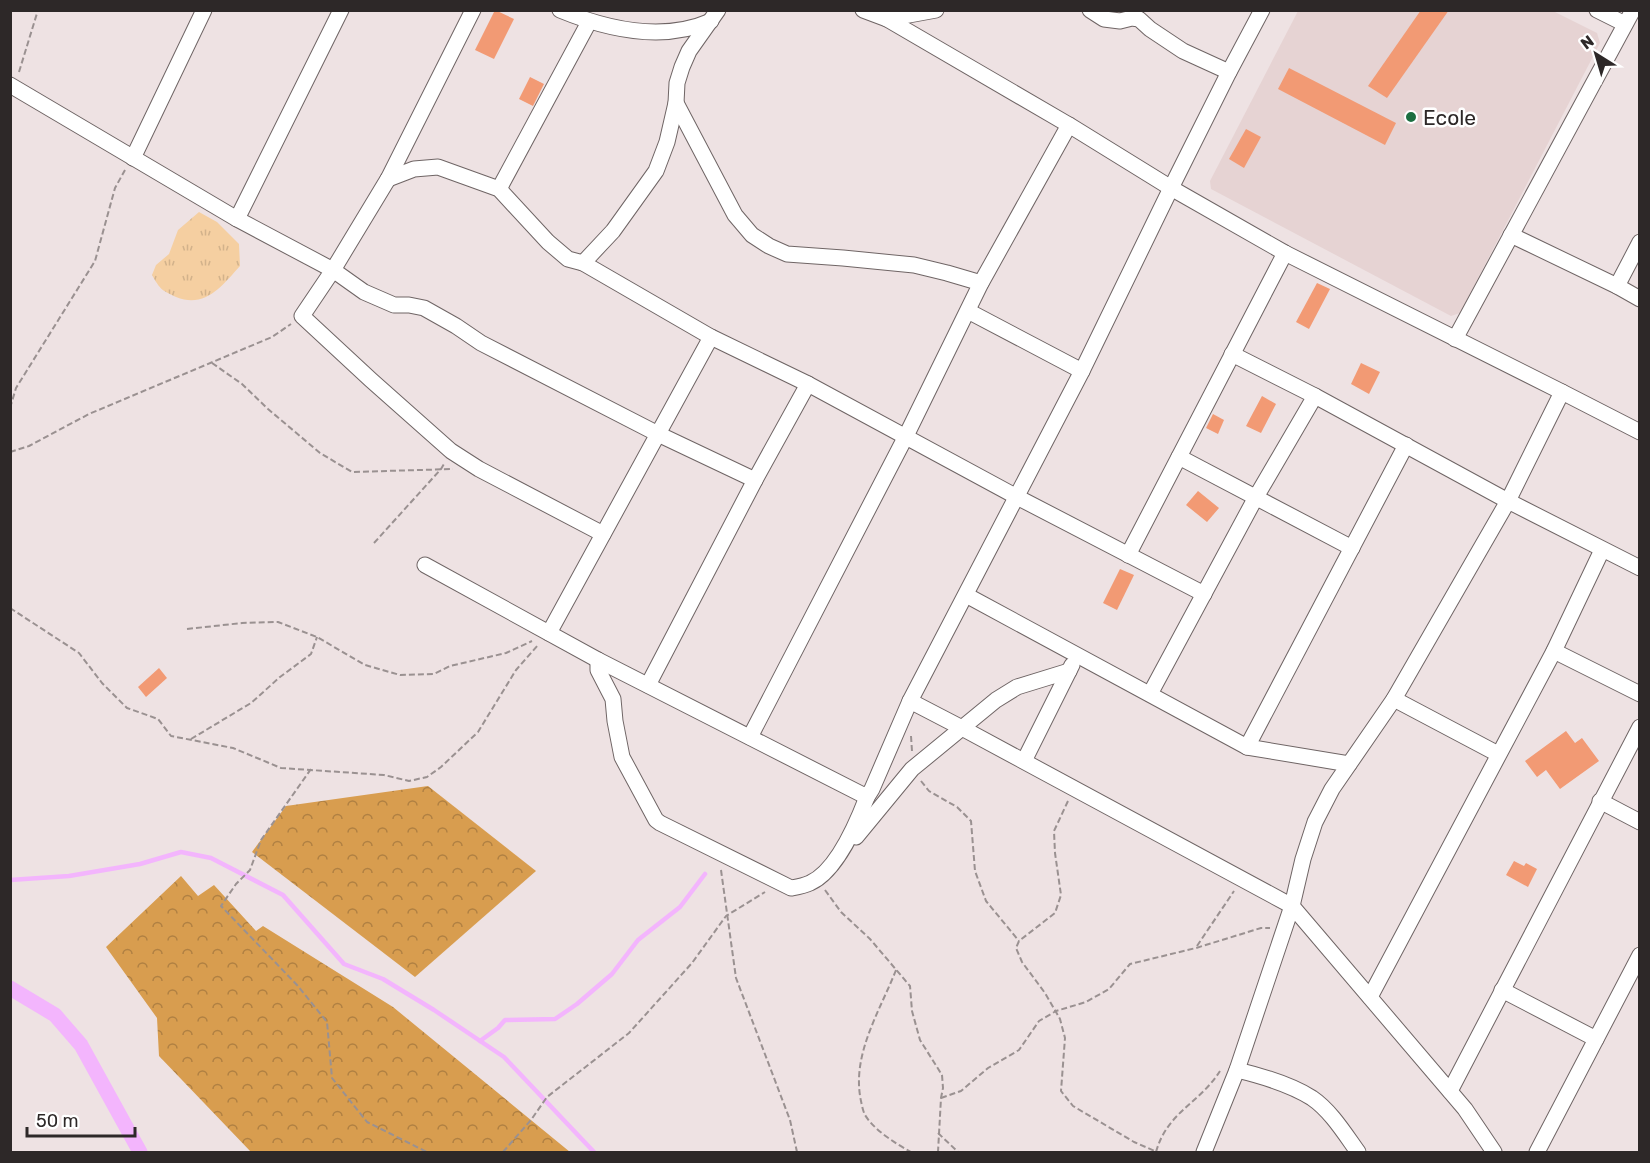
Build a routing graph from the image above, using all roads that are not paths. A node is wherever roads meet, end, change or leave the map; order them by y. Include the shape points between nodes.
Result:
1 (204, 10) edge
2 (341, 10) edge
3 (473, 10) edge
4 (560, 10) edge
5 (864, 10) edge
6 (936, 10) edge
7 (1090, 10) edge
8 (1262, 10) edge
9 (1597, 10) edge
10 (714, 16) edge
11 (1629, 17) edge
12 (887, 19) junction
13 (589, 22) junction
14 (1229, 72) junction
15 (12, 87) edge
16 (676, 103) junction
17 (1069, 125) junction
18 (133, 158) junction
19 (388, 179) junction
20 (1171, 188) junction
21 (499, 189) junction
22 (237, 219) junction
23 (1510, 235) junction
24 (1640, 242) edge
25 (1285, 253) junction
26 (583, 263) junction
27 (333, 270) junction
28 (981, 283) junction
29 (1617, 286) junction
30 (1640, 299) edge
31 (968, 310) junction
32 (711, 337) junction
33 (1455, 339) junction
34 (1232, 354) junction
35 (1082, 370) junction
36 (808, 384) junction
37 (1562, 392) junction
38 (1315, 396) junction
39 (1640, 432) edge
40 (658, 434) junction
41 (905, 438) junction
42 (1406, 445) junction
43 (1179, 458) junction
44 (755, 480) junction
45 (1017, 497) junction
46 (1256, 497) junction
47 (1508, 501) junction
48 (603, 534) junction
49 (1352, 548) junction
50 (1602, 550) junction
51 (1128, 555) junction
52 (425, 565) dead end
53 (1640, 568) edge
54 (1204, 594) junction
55 (966, 595) junction
56 (549, 633) junction
57 (1554, 651) junction
58 (1077, 654) junction
59 (598, 660) junction
60 (1069, 671) junction
61 (648, 686) junction
62 (1150, 694) junction
63 (1640, 694) edge
64 (1394, 699) junction
65 (910, 701) junction
66 (1640, 727) edge
67 (962, 728) junction
68 (750, 737) junction
69 (1247, 747) junction
70 (1498, 754) junction
71 (1024, 761) junction
72 (1349, 764) junction
73 (867, 797) junction
74 (1600, 801) junction
75 (1640, 822) edge
76 (828, 868) junction
77 (1292, 906) junction
78 (1640, 955) edge
79 (1502, 990) junction
80 (1370, 997) junction
81 (1596, 1039) junction
82 (1230, 1068) junction
83 (1450, 1091) junction
84 (1204, 1152) edge
85 (1358, 1152) edge
86 (1494, 1152) edge
87 (1537, 1152) edge

1 - 18 street
2 - 22 street
3 - 19 street
4 - 13 street
5 - 12 street
6 - 12 street
7 - 14 street via 1104,19 1139,19 1183,51
8 - 14 street
9 - 11 street
10 - 13 street via 696,28 678,31 617,28
10 - 16 street via 682,67 676,83
11 - 23 street
12 - 17 street
13 - 21 street
14 - 20 street
15 - 18 street
16 - 26 street via 656,171 613,231
16 - 28 street via 735,215 752,235 769,246 787,254 914,265
17 - 20 street
17 - 28 street
18 - 22 street
19 - 21 street via 414,169 438,167
19 - 27 street
20 - 25 street
20 - 35 street
21 - 26 street via 561,254
22 - 27 street
23 - 29 street
23 - 33 street
24 - 29 street
25 - 33 street
25 - 34 street
26 - 32 street
27 - 40 street via 364,292 394,305 424,308 481,343
27 - 48 street via 302,316 451,451
28 - 31 street
29 - 30 street
31 - 35 street
31 - 41 street
32 - 36 street
32 - 40 street
33 - 37 street
34 - 38 street
34 - 43 street
35 - 45 street
36 - 41 street
36 - 44 street
37 - 39 street
37 - 47 street
38 - 42 street
38 - 46 street
40 - 44 street
40 - 48 street
41 - 45 street
41 - 68 street
42 - 47 street
42 - 49 street
43 - 46 street
43 - 51 street
44 - 61 street
45 - 51 street
45 - 55 street
46 - 49 street
46 - 54 street
47 - 50 street
47 - 64 street
48 - 56 street
49 - 69 street
50 - 53 street
50 - 57 street
51 - 54 street
52 - 56 street
54 - 62 street
55 - 58 street
55 - 65 street
56 - 59 street
57 - 63 street
57 - 70 street
58 - 60 street
58 - 62 street
59 - 61 street
59 - 76 street via 598,670 613,699 622,757 656,820 791,888 806,885
60 - 67 street via 1017,687
60 - 71 street
61 - 68 street
62 - 69 street
64 - 70 street
64 - 72 street
65 - 67 street
65 - 73 street
66 - 74 street
67 - 71 street
67 - 76 street via 912,769 838,862
68 - 73 street
69 - 72 street
70 - 80 street
71 - 77 street
72 - 77 street via 1315,822
73 - 76 street via 847,842
74 - 75 street
74 - 79 street
77 - 80 street
77 - 82 street
78 - 81 street
79 - 81 street
79 - 83 street
80 - 83 street
81 - 87 street
82 - 84 street
82 - 85 street via 1272,1079 1313,1099
83 - 86 street

